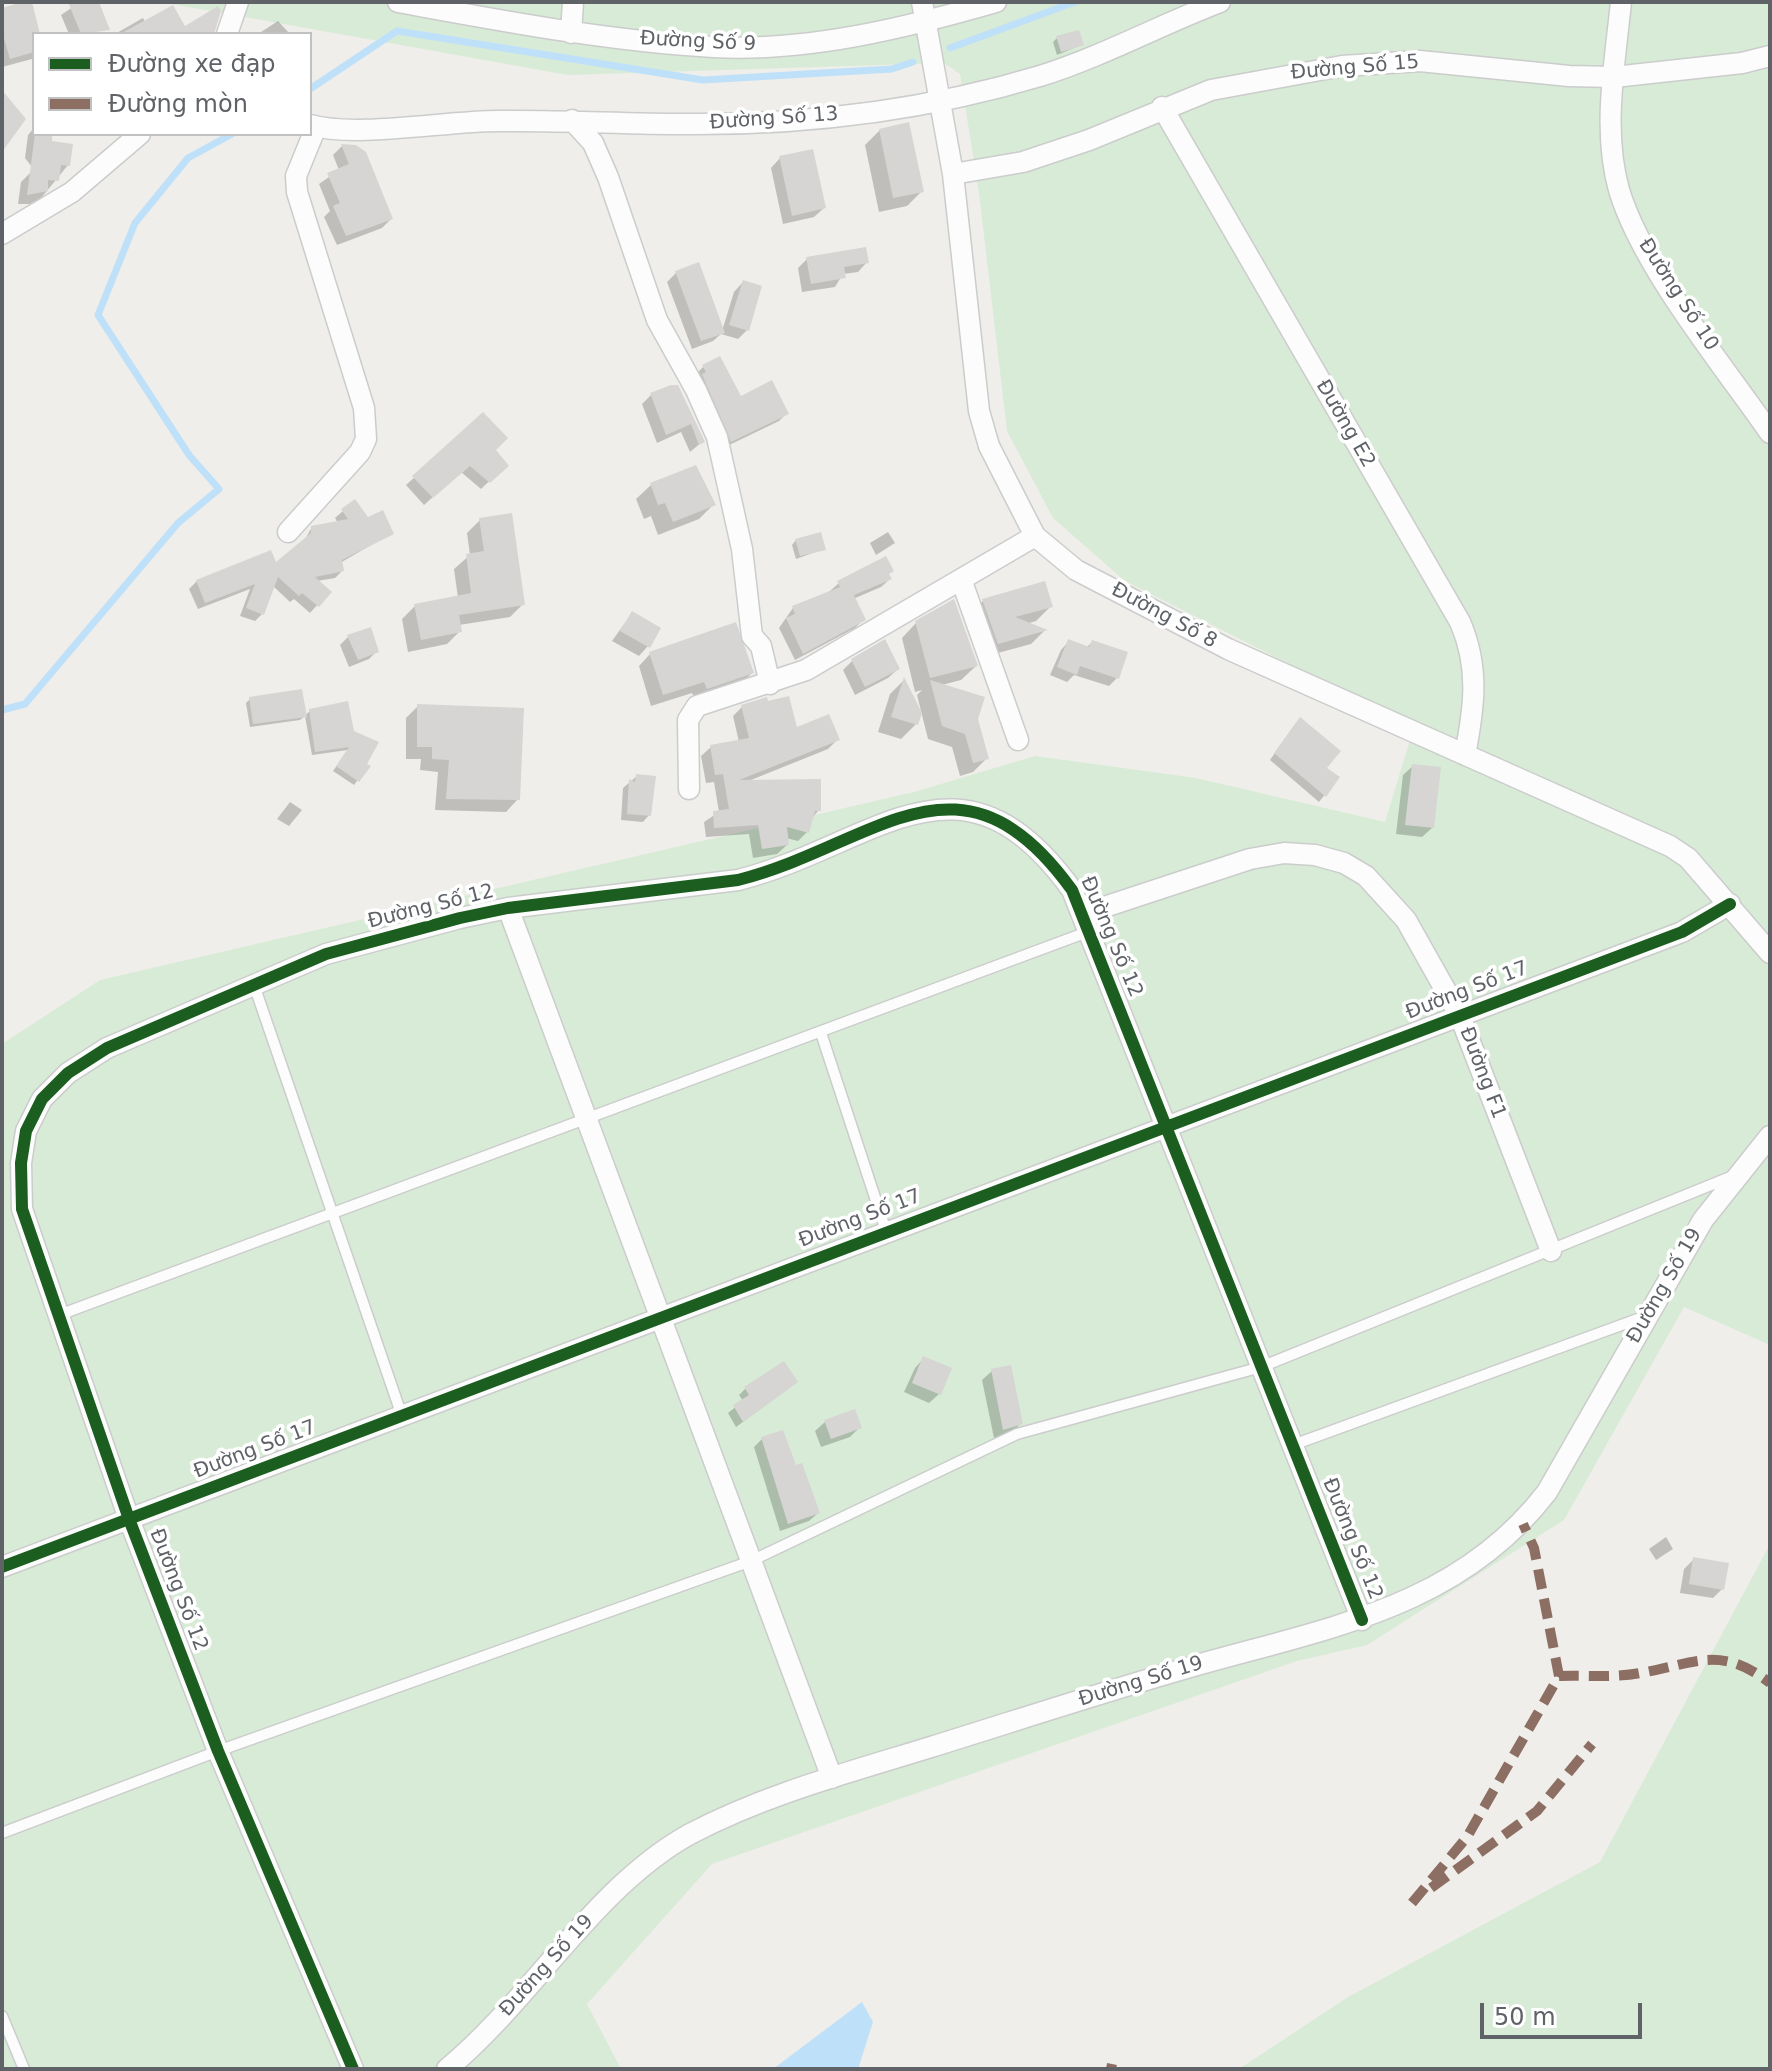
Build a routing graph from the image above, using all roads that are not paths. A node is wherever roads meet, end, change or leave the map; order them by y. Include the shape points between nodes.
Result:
1 (238, 2) edge
2 (398, 2) edge
3 (922, 2) edge
4 (996, 2) edge
5 (1220, 2) edge
6 (1621, 2) edge
7 (572, 14) edge
8 (924, 23) junction
9 (228, 32) edge
10 (1770, 56) edge
11 (1614, 77) junction
12 (942, 100) junction
13 (1162, 107) junction
14 (572, 120) junction
15 (313, 126) edge
16 (138, 136) edge
17 (310, 136) edge
18 (953, 174) junction
19 (2, 234) edge
20 (1770, 433) edge
21 (288, 532) dead end
22 (1035, 536) junction
23 (961, 579) junction
24 (770, 684) junction
25 (1018, 740) dead end
26 (1465, 755) junction
27 (689, 789) dead end
28 (1730, 904) junction
29 (508, 908) junction
30 (1086, 922) junction
31 (1770, 953) edge
32 (254, 985) junction
33 (1460, 1016) junction
34 (821, 1033) junction
35 (585, 1117) junction
36 (1165, 1124) junction
37 (1770, 1136) edge
38 (1770, 1157) edge
39 (1734, 1179) junction
40 (330, 1214) junction
41 (886, 1231) junction
42 (1551, 1251) junction
43 (59, 1315) junction
44 (1648, 1315) junction
45 (659, 1317) junction
46 (1261, 1367) junction
47 (402, 1416) junction
48 (1293, 1445) junction
49 (129, 1519) junction
50 (751, 1561) junction
51 (2, 1567) edge
52 (1362, 1620) junction
53 (218, 1751) junction
54 (832, 1778) junction
55 (2, 1833) edge
56 (2, 2016) edge
57 (24, 2069) edge
58 (353, 2069) edge
59 (447, 2069) edge

1 - 9 street
2 - 7 street, Đường Số 9
3 - 8 street, Đường Số 8
4 - 8 street, Đường Số 9
5 - 12 street, Đường Số 13 via 1041,76
6 - 11 street, Đường Số 10
7 - 8 street, Đường Số 9 via 714,47
8 - 12 street, Đường Số 8
10 - 11 street, Đường Số 15
11 - 13 street, Đường Số 15 via 1420,61 1342,66 1260,78
11 - 20 street, Đường Số 10 via 1612,146 1619,190 1636,231
12 - 14 street, Đường Số 13 via 796,120
12 - 18 street, Đường Số 8
13 - 18 street, Đường Số 15 via 1036,158
13 - 26 street, Đường E2 via 1460,622 1474,669 1475,694
14 - 15 street, Đường Số 13 via 346,130
14 - 24 street via 593,143 657,320 717,437 742,549 752,636 761,646
16 - 19 street via 72,192
17 - 21 street via 296,176 297,192 364,408 366,439
18 - 22 street, Đường Số 8 via 979,411 989,446
22 - 23 street
22 - 26 street, Đường Số 8 via 1076,570 1228,649
23 - 24 street via 806,670
23 - 25 street
24 - 27 street via 697,706 688,720
26 - 28 street, Đường Số 8 via 1649,834 1688,858
28 - 31 street, Đường Số 8
28 - 33 street, Đường Số 17 via 1682,932
29 - 30 street, Đường Số 12 via 738,880 918,811 951,808 983,812 1036,846 1072,890
29 - 32 street, Đường Số 12 via 326,954
29 - 35 street, Đường Số 12
30 - 33 street, Đường F1 via 1250,859 1315,855 1344,863 1387,895
30 - 34 lane
30 - 36 street, Đường Số 12
32 - 40 lane
32 - 43 street, Đường Số 12 via 107,1048 68,1073 42,1099 26,1131 22,1209
33 - 36 street, Đường Số 17
33 - 42 street, Đường F1
34 - 35 lane
34 - 41 lane
35 - 40 lane
35 - 45 street, Đường Số 12
36 - 41 street, Đường Số 17
36 - 46 street, Đường Số 12
37 - 39 street, Đường Số 19
38 - 39 street, Đường Số 19
39 - 42 lane
39 - 44 street, Đường Số 19 via 1703,1220
40 - 43 lane
40 - 47 lane
41 - 45 street, Đường Số 17
42 - 46 lane
43 - 49 street, Đường Số 12
44 - 48 lane
44 - 52 street, Đường Số 19 via 1547,1492 1523,1524 1458,1574
45 - 47 street, Đường Số 17
45 - 50 street, Đường Số 12
46 - 48 street, Đường Số 12
46 - 50 lane via 1017,1434
47 - 49 street, Đường Số 17
48 - 52 street, Đường Số 12
49 - 51 street, Đường Số 17
49 - 53 street, Đường Số 12
50 - 53 lane
50 - 54 street, Đường Số 12
52 - 54 street, Đường Số 19 via 1191,1666
53 - 55 lane
53 - 58 street, Đường Số 12
54 - 59 street, Đường Số 19 via 688,1835 616,1890 478,2044
56 - 57 lane

